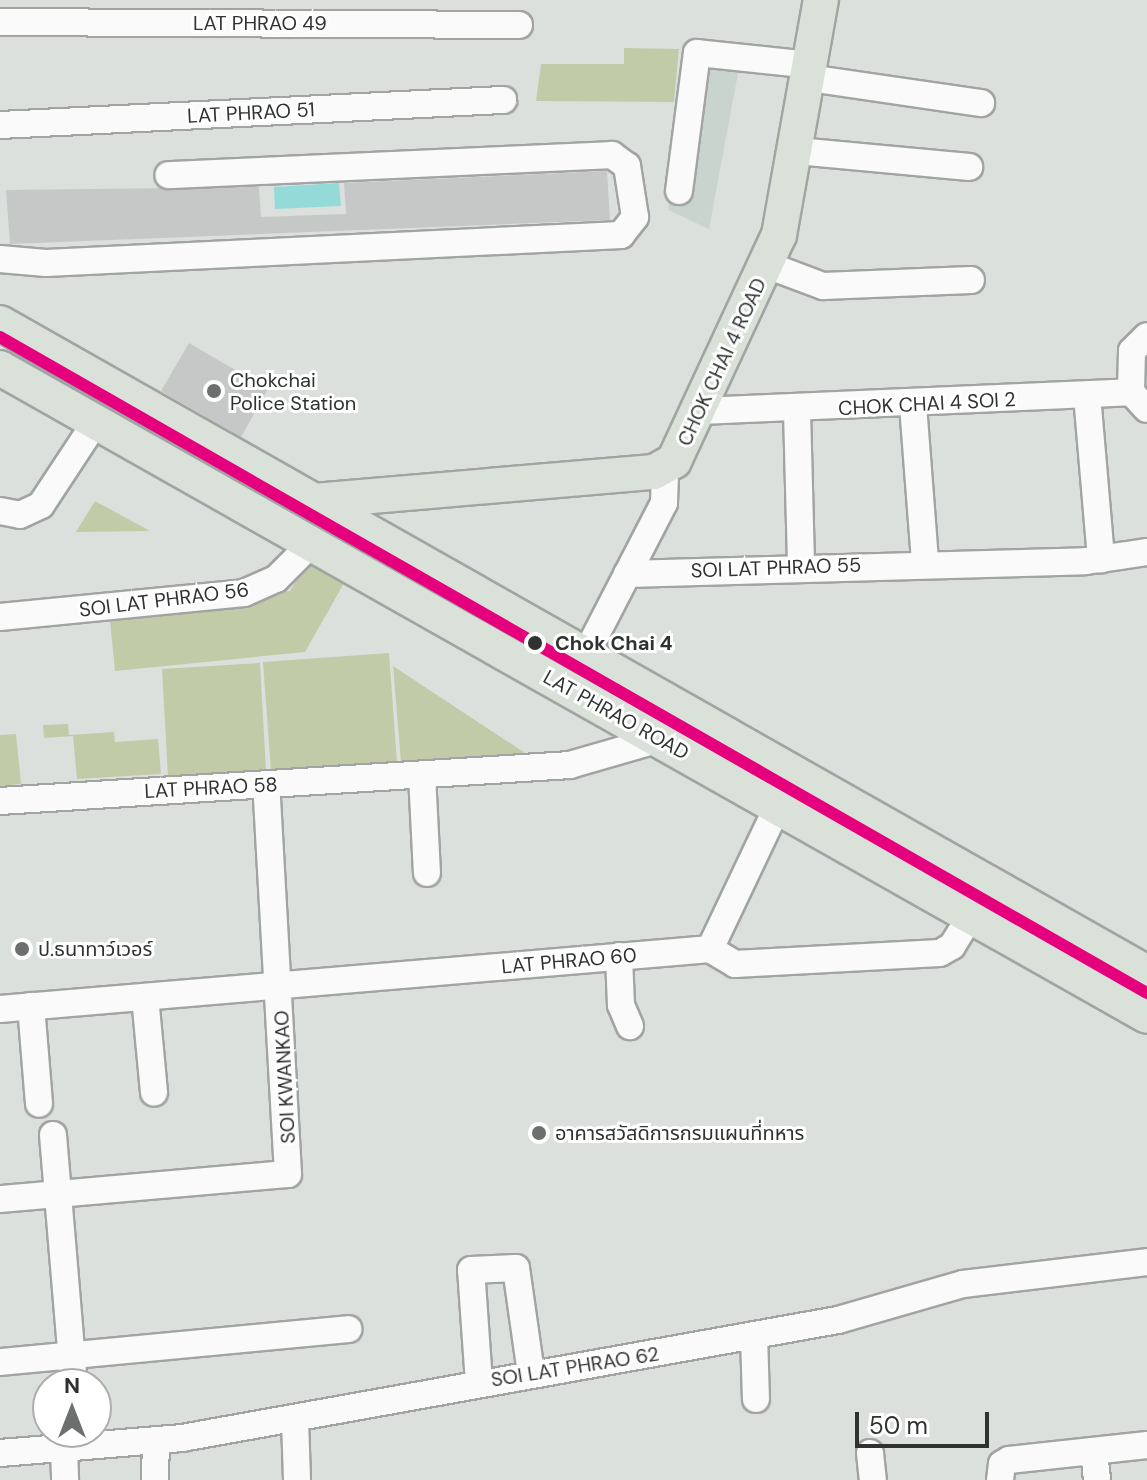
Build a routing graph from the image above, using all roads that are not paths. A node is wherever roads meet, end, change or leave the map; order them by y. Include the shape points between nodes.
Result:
1 (821, 0) edge
2 (0, 22) edge
3 (519, 25) dead end
4 (810, 72) junction
5 (503, 100) dead end
6 (981, 103) dead end
7 (0, 125) edge
8 (797, 151) junction
9 (969, 167) dead end
10 (168, 175) dead end
11 (679, 191) dead end
12 (0, 259) edge
13 (767, 265) junction
14 (971, 280) dead end
15 (0, 323) edge
16 (1147, 336) edge
17 (0, 368) edge
18 (1087, 395) junction
19 (1139, 400) edge
20 (913, 405) junction
21 (700, 411) junction
22 (797, 411) junction
23 (95, 423) junction
24 (665, 466) junction
25 (314, 501) junction
26 (0, 511) edge
27 (311, 544) junction
28 (1147, 552) edge
29 (1094, 560) junction
30 (925, 561) junction
31 (801, 569) junction
32 (627, 574) junction
33 (0, 617) edge
34 (586, 654) junction
35 (660, 739) junction
36 (422, 775) junction
37 (266, 786) junction
38 (0, 801) edge
39 (778, 806) junction
40 (427, 873) dead end
41 (971, 916) junction
42 (710, 949) junction
43 (619, 956) junction
44 (1147, 973) edge
45 (280, 987) junction
46 (145, 997) junction
47 (31, 1006) junction
48 (0, 1009) edge
49 (1147, 1016) edge
50 (630, 1026) dead end
51 (154, 1093) dead end
52 (39, 1104) dead end
53 (53, 1135) dead end
54 (59, 1191) junction
55 (0, 1199) edge
56 (1147, 1262) edge
57 (348, 1329) dead end
58 (754, 1336) junction
59 (72, 1357) junction
60 (0, 1362) edge
61 (73, 1368) edge
62 (531, 1374) junction
63 (479, 1383) junction
64 (756, 1399) dead end
65 (295, 1419) junction
66 (156, 1440) junction
67 (112, 1441) edge
68 (1147, 1445) edge
69 (34, 1448) edge
70 (73, 1448) edge
71 (1094, 1451) junction
72 (0, 1453) edge
73 (870, 1453) dead end
74 (65, 1480) edge
75 (155, 1480) edge
76 (297, 1480) edge
77 (873, 1480) edge
78 (1000, 1480) edge
79 (1097, 1480) edge

1 - 4 main road, CHOK CHAI 4 ROAD
2 - 3 street, LAT PHRAO 49
4 - 6 street
4 - 8 main road, CHOK CHAI 4 ROAD
4 - 11 street via 701,50
5 - 7 street, LAT PHRAO 51
8 - 9 street
8 - 13 main road, CHOK CHAI 4 ROAD via 788,207
10 - 12 street via 612,155 627,166 635,217 621,235 46,263
13 - 14 street via 823,286
13 - 21 main road, CHOK CHAI 4 ROAD
15 - 25 main road, LAT PHRAO ROAD
16 - 19 street via 1134,344
17 - 23 main road, LAT PHRAO ROAD
18 - 19 street, CHOK CHAI 4 SOI 2
18 - 20 street, CHOK CHAI 4 SOI 2
18 - 29 street
20 - 22 street, CHOK CHAI 4 SOI 2
20 - 30 street
21 - 22 street, CHOK CHAI 4 SOI 2
21 - 24 main road, CHOK CHAI 4 ROAD via 683,449
22 - 31 street
23 - 26 street via 41,505 20,515
23 - 27 main road, LAT PHRAO ROAD
24 - 25 main road, CHOK CHAI 4 ROAD
24 - 32 street via 664,503
25 - 34 main road, LAT PHRAO ROAD
27 - 33 street, SOI LAT PHRAO 56 via 276,579 244,593
27 - 35 main road, LAT PHRAO ROAD
28 - 29 street
29 - 30 street, SOI LAT PHRAO 55
30 - 31 street, SOI LAT PHRAO 55
31 - 32 street, SOI LAT PHRAO 55
32 - 34 street
34 - 44 main road, LAT PHRAO ROAD
35 - 36 street, LAT PHRAO 58 via 594,762
35 - 39 main road, LAT PHRAO ROAD
36 - 37 street, LAT PHRAO 58
36 - 40 street
37 - 38 street, LAT PHRAO 58
37 - 45 street, SOI KWANKAO
39 - 41 main road, LAT PHRAO ROAD
39 - 42 street
41 - 42 street, LAT PHRAO 60 via 952,946 940,953 735,964
41 - 49 main road, LAT PHRAO ROAD
42 - 43 street, LAT PHRAO 60
43 - 45 street, LAT PHRAO 60
43 - 50 street via 621,1005
45 - 46 street, LAT PHRAO 60
45 - 54 street, SOI KWANKAO via 288,1174
46 - 47 street, LAT PHRAO 60
46 - 51 street
47 - 48 street, LAT PHRAO 60
47 - 52 street
53 - 54 street
54 - 55 street, SOI KWANKAO
54 - 59 street
56 - 58 street, SOI LAT PHRAO 62 via 963,1284 838,1320
57 - 59 street
58 - 62 street, SOI LAT PHRAO 62
58 - 64 street
59 - 60 street
59 - 61 street
62 - 63 street, SOI LAT PHRAO 62
62 - 63 street via 516,1268 471,1270
63 - 65 street, SOI LAT PHRAO 62
65 - 66 street, SOI LAT PHRAO 62
65 - 76 street
66 - 67 street, SOI LAT PHRAO 62
66 - 75 street
68 - 71 street
69 - 72 street, SOI LAT PHRAO 62
70 - 74 street
71 - 78 street via 1009,1460 1002,1464
71 - 79 street
73 - 77 street

